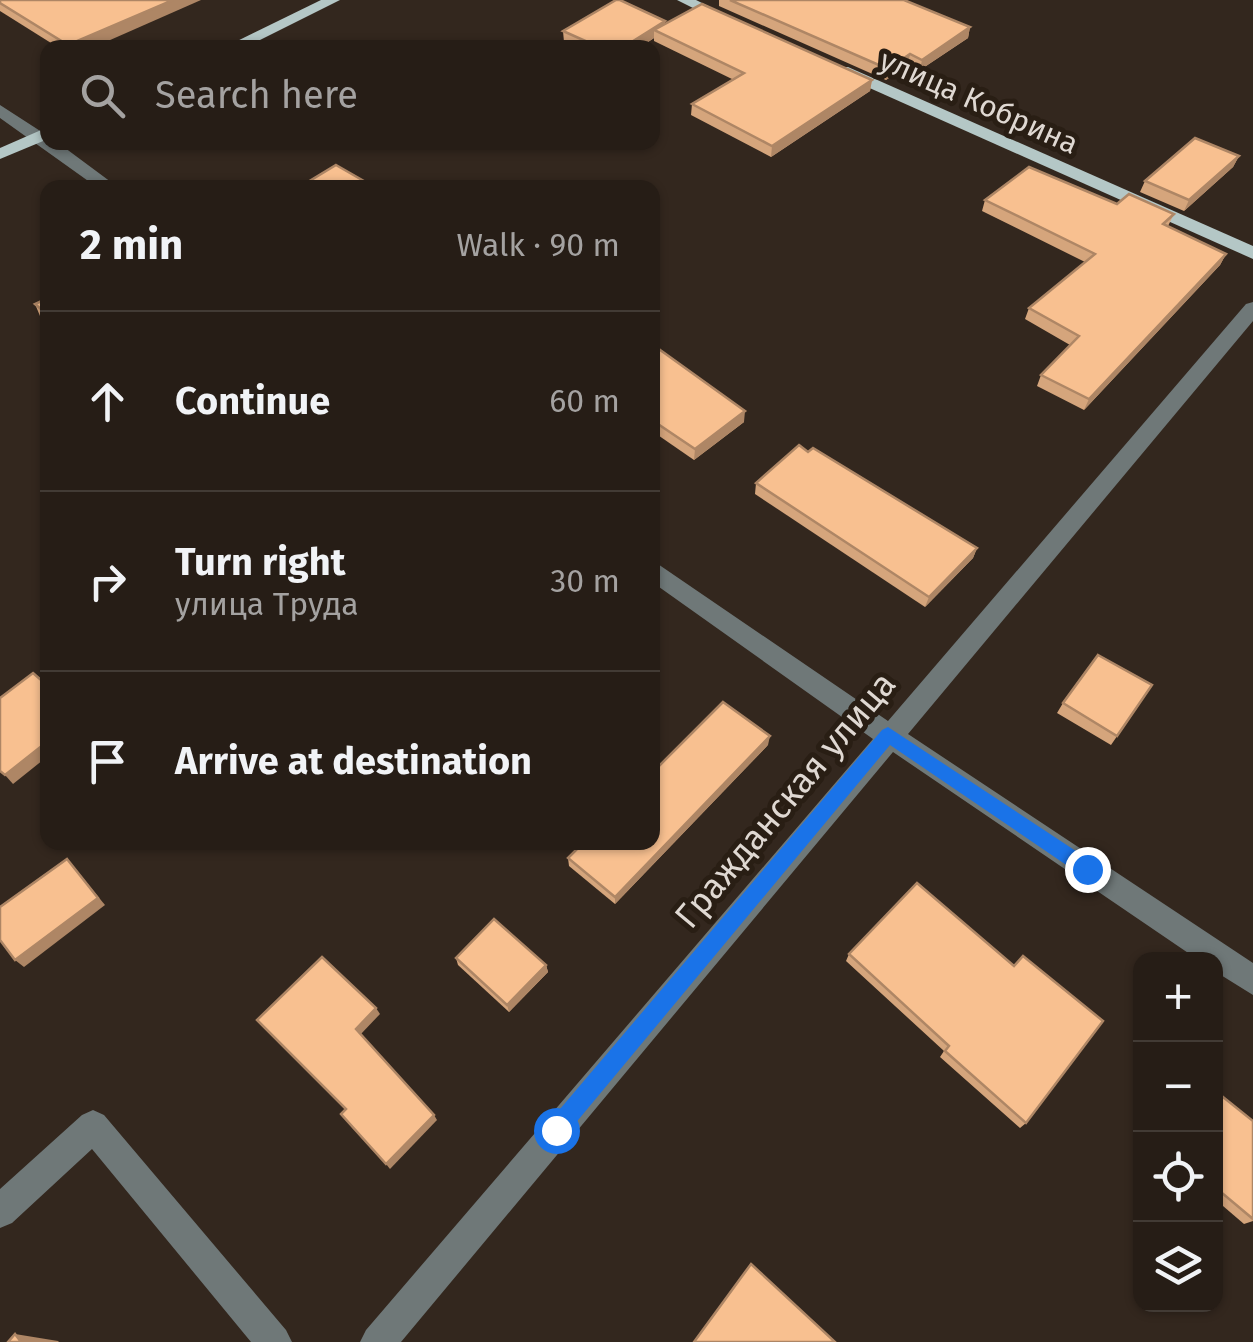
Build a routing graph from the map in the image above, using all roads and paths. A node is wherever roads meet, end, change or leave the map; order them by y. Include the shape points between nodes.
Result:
1 (333, 0) edge
2 (684, 0) edge
3 (737, 24) edge
4 (247, 40) edge
5 (826, 63) edge
6 (0, 110) edge
7 (40, 133) edge
8 (40, 135) edge
9 (62, 150) edge
10 (0, 154) edge
11 (100, 180) edge
12 (1253, 253) edge
13 (1253, 308) edge
14 (660, 575) edge
15 (888, 735) junction
16 (1253, 980) edge
17 (0, 1212) edge
18 (274, 1342) edge
19 (378, 1342) edge

1 - 4 main road
2 - 3 main road
5 - 12 main road, улица Кобрина
6 - 7 street
8 - 10 main road
9 - 11 street
13 - 15 street, Гражданская улица
14 - 15 street
15 - 16 street
15 - 19 street, Гражданская улица
17 - 18 street via 94,1126

